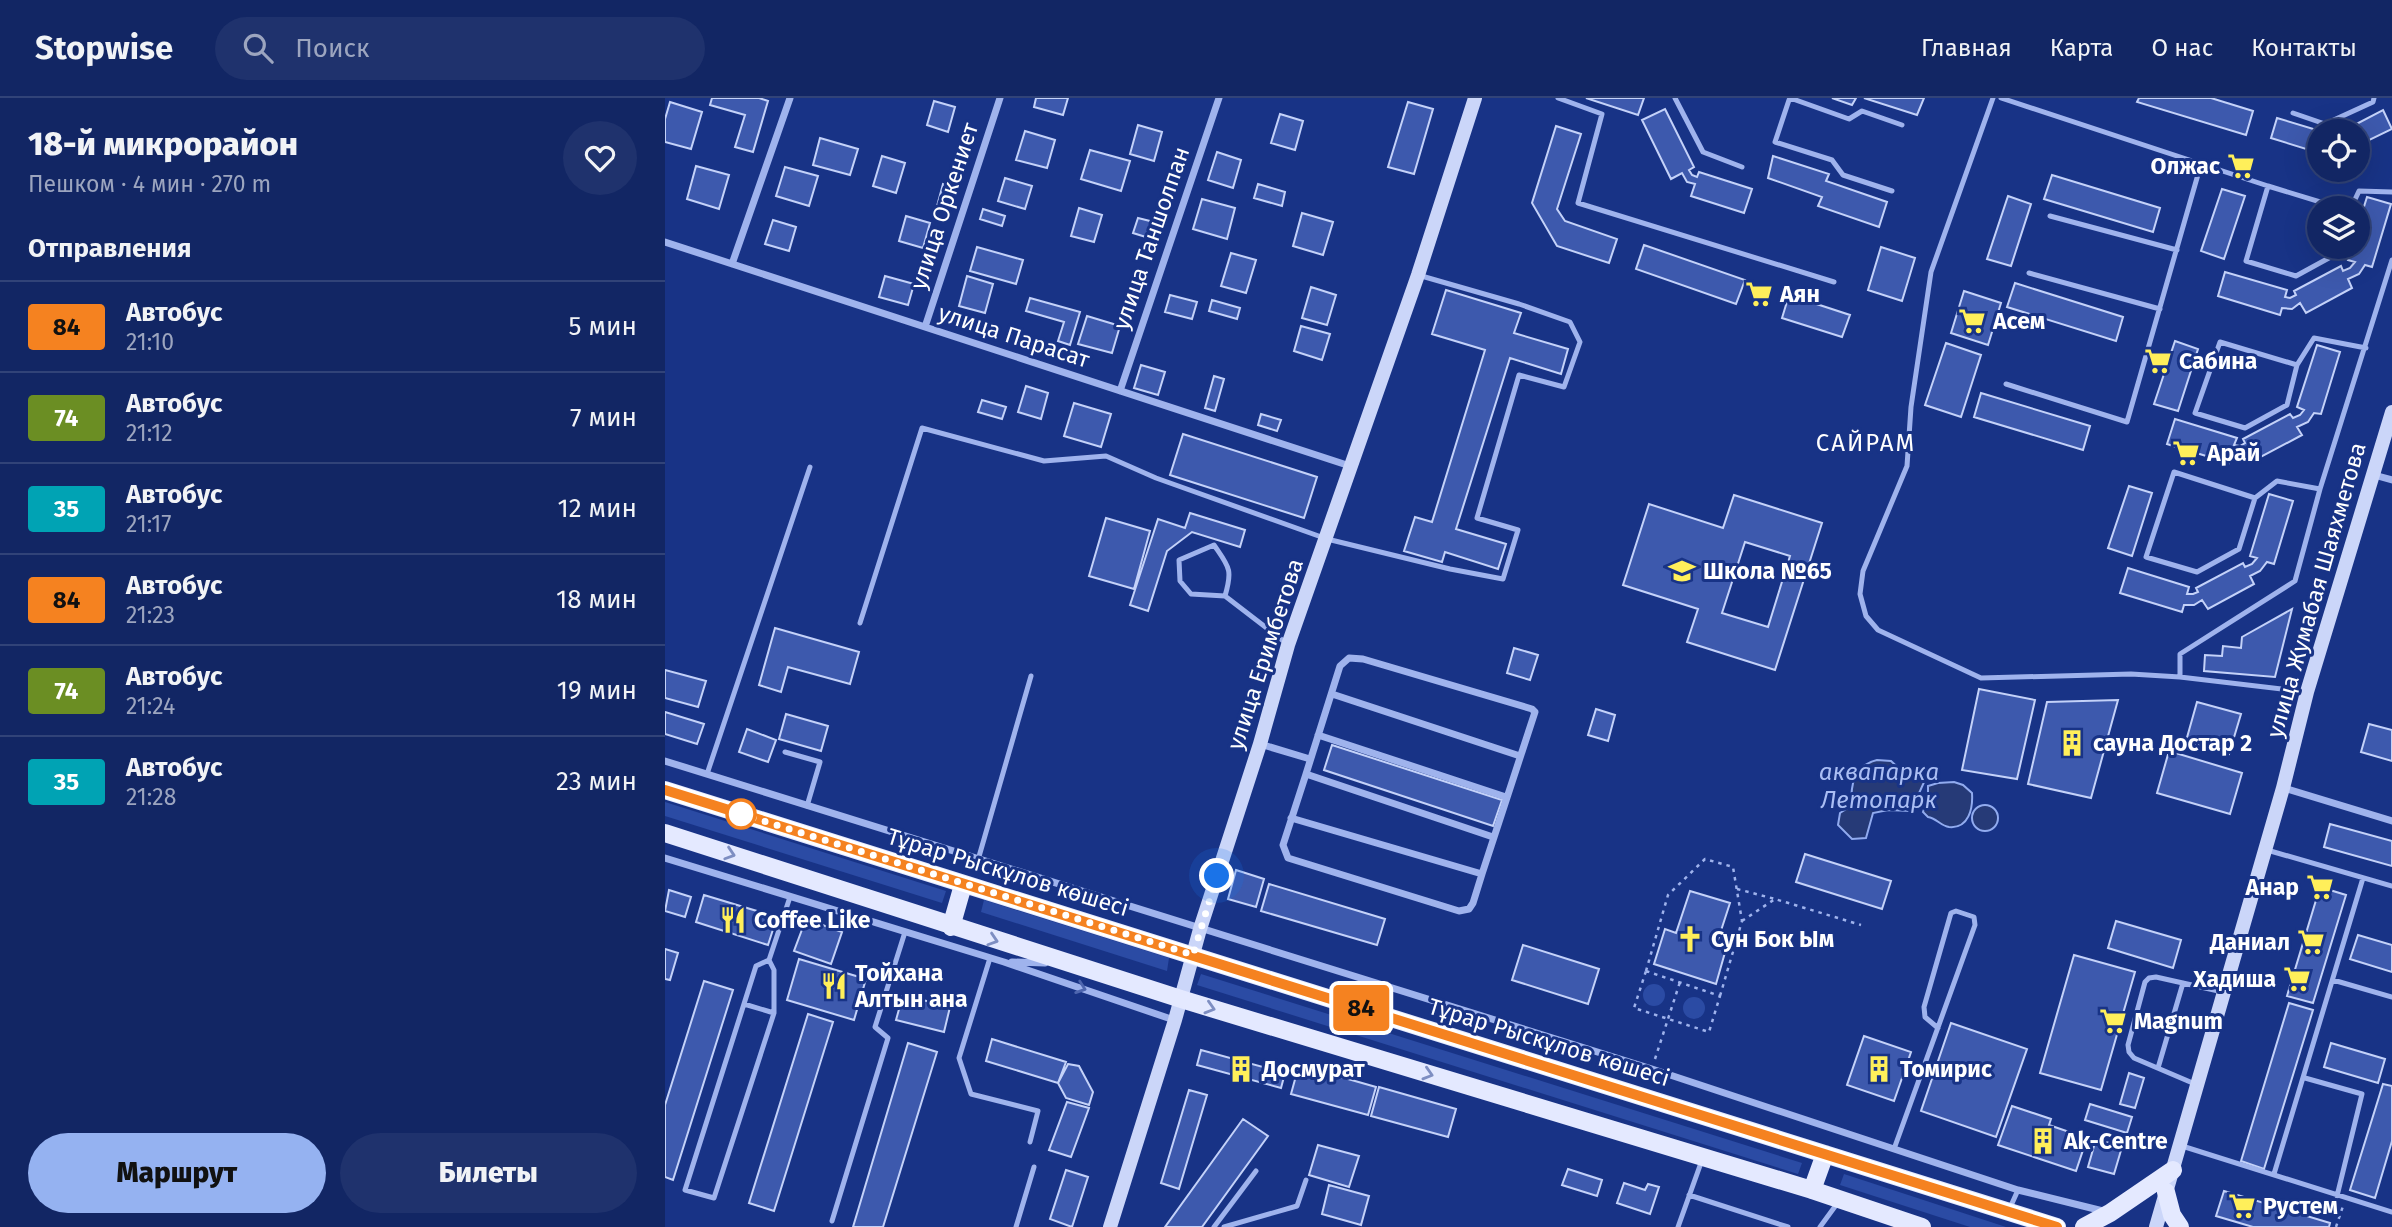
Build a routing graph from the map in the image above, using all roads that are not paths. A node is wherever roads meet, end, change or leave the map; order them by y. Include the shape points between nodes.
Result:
1 (790, 98) edge
2 (1000, 98) edge
3 (1219, 98) edge
4 (1475, 98) edge
5 (1558, 98) edge
6 (1675, 98) edge
7 (1993, 98) edge
8 (2001, 98) edge
9 (2374, 98) edge
10 (1789, 99) edge
11 (2293, 113) dead end
12 (1902, 125) dead end
13 (2201, 164) junction
14 (1742, 167) dead end
15 (2268, 186) junction
16 (1892, 191) dead end
17 (2392, 192) edge
18 (2357, 196) edge
19 (2307, 198) edge
20 (2050, 216) dead end
21 (665, 242) edge
22 (2177, 250) junction
23 (2327, 259) edge
24 (2392, 260) edge
25 (732, 264) junction
26 (2029, 273) dead end
27 (1419, 275) junction
28 (1834, 282) dead end
29 (2160, 309) junction
30 (925, 327) junction
31 (2366, 348) junction
32 (2297, 365) junction
33 (2006, 384) dead end
34 (1120, 391) junction
35 (2392, 412) edge
36 (1350, 466) junction
37 (810, 467) dead end
38 (2374, 475) junction
39 (2392, 480) edge
40 (2320, 489) junction
41 (2255, 498) junction
42 (1327, 539) junction
43 (1225, 596) junction
44 (860, 623) dead end
45 (1288, 645) junction
46 (1031, 676) dead end
47 (2180, 677) junction
48 (2307, 692) junction
49 (1332, 694) junction
50 (1318, 735) junction
51 (1260, 744) junction
52 (785, 752) dead end
53 (1520, 756) junction
54 (1310, 759) junction
55 (665, 761) edge
56 (707, 774) junction
57 (1306, 774) junction
58 (2283, 788) junction
59 (665, 790) edge
60 (1506, 797) junction
61 (807, 806) junction
62 (1291, 818) junction
63 (2392, 821) edge
64 (665, 833) edge
65 (1493, 837) junction
66 (2265, 849) junction
67 (665, 858) edge
68 (978, 860) junction
69 (1482, 874) junction
70 (2363, 878) junction
71 (963, 885) junction
72 (2392, 886) edge
73 (790, 897) junction
74 (951, 927) junction
75 (1200, 929) junction
76 (905, 932) junction
77 (1193, 955) junction
78 (990, 958) junction
79 (769, 960) junction
80 (1004, 962) junction
81 (1065, 963) junction
82 (2333, 980) junction
83 (2183, 983) junction
84 (2223, 992) junction
85 (2392, 997) edge
86 (1181, 999) junction
87 (744, 1003) junction
88 (774, 1013) junction
89 (1175, 1020) junction
90 (1938, 1028) junction
91 (2158, 1068) junction
92 (2305, 1078) junction
93 (2196, 1085) junction
94 (1030, 1142) dead end
95 (2179, 1145) junction
96 (1894, 1149) junction
97 (1825, 1154) junction
98 (1703, 1157) junction
99 (1034, 1167) dead end
100 (2173, 1170) junction
101 (1256, 1171) dead end
102 (2274, 1174) junction
103 (1306, 1180) dead end
104 (1812, 1190) junction
105 (2018, 1190) junction
106 (2166, 1192) junction
107 (1689, 1195) junction
108 (2337, 1196) junction
109 (1840, 1200) junction
110 (2392, 1212) edge
111 (2008, 1213) junction
112 (2110, 1213) junction
113 (832, 1221) dead end
114 (1914, 1225) edge
115 (1016, 1227) edge
116 (1110, 1227) edge
117 (1214, 1227) edge
118 (1224, 1227) edge
119 (1678, 1227) edge
120 (1788, 1227) edge
121 (1820, 1227) edge
122 (2057, 1227) edge
123 (2084, 1227) edge
124 (2155, 1227) edge
125 (2180, 1227) edge

1 - 25 street
2 - 30 street, улица Оркениет
3 - 34 street, улица Таншолпан
4 - 27 street, улица Еримбетова
5 - 28 lane via 1602,114 1578,204
6 - 14 lane via 1703,152
7 - 47 lane via 1931,272 1907,466 1863,571 1860,594 1866,616 1878,630 1981,678
8 - 13 lane
9 - 11 lane via 2325,124
10 - 12 lane via 1849,119 1862,111
10 - 16 lane via 1775,142 1832,160 1843,175
13 - 15 lane
13 - 22 lane
15 - 19 lane
15 - 23 lane via 2246,261 2296,276
17 - 18 lane via 2359,191
20 - 22 lane
21 - 25 street, улица Парасат
22 - 29 lane
24 - 31 lane
25 - 30 street, улица Парасат
26 - 29 lane
27 - 36 street, улица Еримбетова
27 - 42 lane via 1570,322 1580,342 1564,387 1519,375 1477,518 1518,530 1503,579
29 - 33 lane via 2127,422
30 - 34 street, улица Парасат
31 - 32 lane via 2313,338
31 - 40 lane
32 - 32 lane via 2287,405 2245,428 2195,413 2220,342
34 - 36 street, улица Парасат
35 - 38 street, улица Жумабая Шаяхметова
36 - 42 street, улица Еримбетова
37 - 56 lane
38 - 39 street
38 - 48 street, улица Жумабая Шаяхметова
40 - 41 lane via 2277,481
40 - 47 lane via 2295,581 2180,654
41 - 41 lane via 2239,549 2218,561 2197,572 2147,557 2174,472
42 - 44 lane via 1106,456 1044,461 922,428
42 - 45 street, улица Еримбетова
43 - 43 lane via 1191,594 1180,581 1179,560 1214,545 1231,575
43 - 45 lane
45 - 51 street, улица Еримбетова
46 - 68 lane
47 - 48 lane
48 - 58 street, улица Жумабая Шаяхметова
49 - 50 street
49 - 53 street
49 - 53 street via 1340,666 1349,658 1363,659 1532,709 1535,718
50 - 54 street
50 - 60 street
51 - 54 street
51 - 75 street, улица Еримбетова
52 - 61 lane via 820,762
53 - 60 street
54 - 57 street
55 - 56 street
56 - 61 street
57 - 62 street
57 - 65 street
58 - 63 street
58 - 66 street, улица Жумабая Шаяхметова
59 - 71 main road, Тұрар Рыскұлов көшесі
60 - 65 street
61 - 68 street
62 - 69 street
62 - 69 street via 1283,845 1288,858 1459,911 1473,903
64 -> 74 main road
65 - 69 street
66 - 70 lane
66 - 84 street, улица Жумабая Шаяхметова
67 - 73 street
68 - 75 street
70 - 72 lane
70 - 82 lane
71 - 74 main road
71 - 77 main road, Тұрар Рыскұлов көшесі
73 - 76 street
73 - 79 lane
74 -> 81 main road
75 - 77 street, улица Еримбетова
75 - 96 street
76 - 78 street
76 - 113 lane via 876,1027 888,1038
77 - 86 street, улица Еримбетова
77 - 97 main road, Тұрар Рыскұлов көшесі
78 - 80 street
78 - 94 lane via 959,1058 971,1094 1038,1111
79 - 87 lane via 756,966
79 - 88 lane via 774,970
80 - 81 street
80 -> 89 street
81 - 86 main road
82 - 85 lane
82 - 92 lane
83 - 84 lane
83 - 91 lane
83 - 91 lane via 2156,977 2145,982 2129,1052
84 - 93 street, улица Жумабая Шаяхметова
86 - 89 street, улица Еримбетова
86 -> 98 main road
87 - 88 lane
87 - 88 lane via 685,1190 714,1198
89 - 116 street, улица Еримбетова
90 - 90 lane via 1975,925 1974,917 1956,911 1951,914 1924,1007 1926,1017
90 - 96 lane
91 - 93 lane
92 - 102 lane
92 - 108 lane via 2362,1094
93 - 95 street, улица Жумабая Шаяхметова
95 - 100 street, улица Жумабая Шаяхметова
95 - 102 lane
96 - 105 street
97 - 104 main road
97 - 111 main road, Тұрар Рыскұлов көшесі
98 - 104 main road
98 - 107 lane
99 - 115 lane
100 - 106 street, улица Жумабая Шаяхметова
100 - 112 main road
101 - 117 lane
102 - 108 lane
103 - 118 lane via 1297,1206
104 - 109 main road
105 - 111 lane
105 - 112 street
106 - 124 street, улица Жумабая Шаяхметова
106 - 125 main road
107 - 119 lane
107 - 120 lane
108 - 110 lane
109 - 114 main road
109 - 121 lane
111 - 122 main road, Тұрар Рыскұлов көшесі
112 - 123 main road

